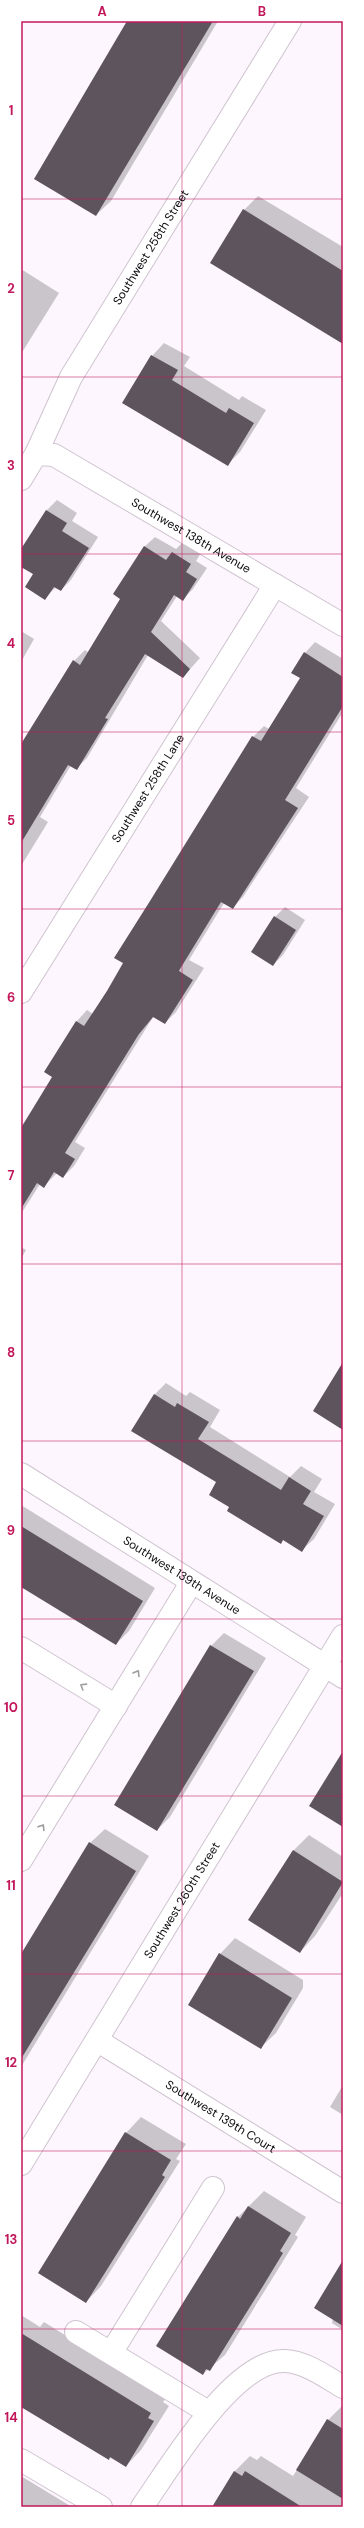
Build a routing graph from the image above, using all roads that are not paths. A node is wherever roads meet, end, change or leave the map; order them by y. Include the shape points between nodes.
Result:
1 (290, 21) edge
2 (36, 454) junction
3 (21, 478) edge
4 (275, 585) junction
5 (343, 625) edge
6 (21, 992) edge
7 (21, 1474) edge
8 (191, 1583) junction
9 (343, 1636) edge
10 (21, 1648) edge
11 (325, 1665) junction
12 (343, 1677) edge
13 (116, 1706) junction
14 (21, 1860) edge
15 (98, 2041) junction
16 (21, 2164) edge
17 (213, 2188) dead end
18 (343, 2192) edge
19 (76, 2332) dead end
20 (111, 2352) junction
21 (343, 2387) edge
22 (208, 2412) junction
23 (21, 2460) edge
24 (101, 2507) edge
25 (142, 2507) edge

1 - 2 street, Southwest 258th Street via 70,378
2 - 3 street, Southwest 258th Street
2 - 4 street, Southwest 138th Avenue via 54,455
4 - 5 street, Southwest 138th Avenue
4 - 6 street, Southwest 258th Lane
7 - 8 street, Southwest 139th Avenue
8 - 11 street, Southwest 139th Avenue
13 -> 8 street
9 - 11 street, Southwest 260th Street
13 -> 10 street
11 - 12 street, Southwest 139th Avenue
11 - 15 street, Southwest 260th Street
14 -> 13 street
15 - 16 street, Southwest 260th Street
15 - 18 street, Southwest 139th Court
17 - 20 street
19 - 20 street
20 - 22 street
21 - 22 street via 306,2366 285,2361 268,2363 250,2374
22 - 25 street
23 - 24 street

